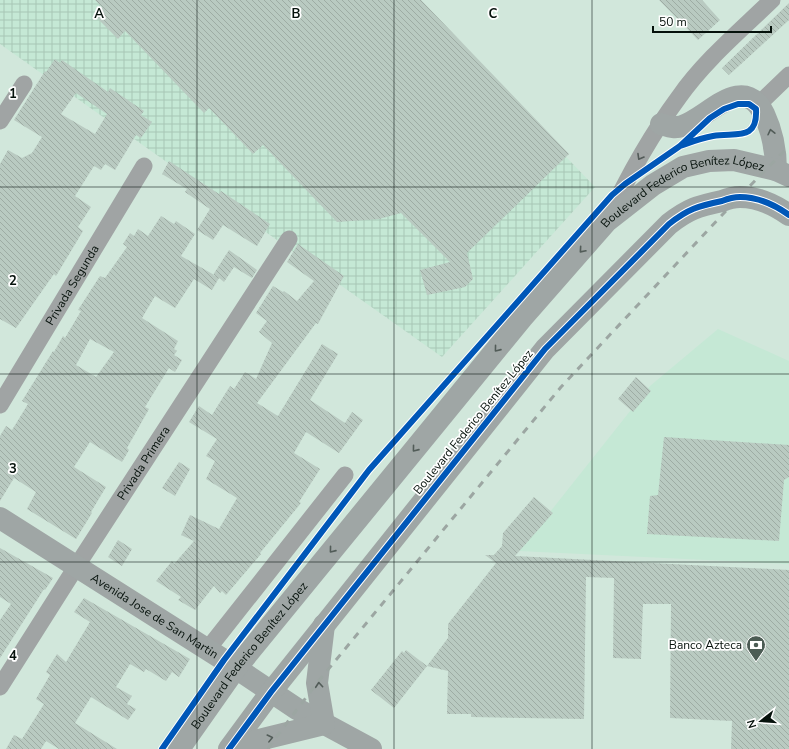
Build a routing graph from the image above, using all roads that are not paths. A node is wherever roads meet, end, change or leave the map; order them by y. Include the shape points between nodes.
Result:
1 (772, 0) edge
2 (789, 75) edge
3 (24, 84) dead end
4 (758, 104) junction
5 (0, 121) edge
6 (661, 124) junction
7 (144, 166) dead end
8 (783, 173) edge
9 (789, 215) edge
10 (607, 220) junction
11 (288, 239) dead end
12 (0, 405) edge
13 (345, 475) dead end
14 (0, 518) edge
15 (76, 567) junction
16 (324, 625) junction
17 (207, 650) junction
18 (236, 668) junction
19 (0, 688) edge
20 (271, 692) junction
21 (324, 724) junction
22 (179, 749) edge
23 (229, 749) edge
24 (233, 749) edge
25 (371, 749) edge

1 - 6 street via 701,70 679,96
2 - 4 street
3 - 5 street
4 - 6 main road via 750,98 733,98 723,101 681,127 673,128
8 -> 4 main road via 776,158 770,127
6 -> 10 street via 624,184
7 - 12 street, Privada Segunda
8 - 10 main road, Boulevard Federico Benítez López via 734,160 683,167 653,185
9 - 16 main road, Boulevard Federico Benítez López via 766,202 739,197 699,206 682,213 669,224 545,349
10 -> 18 main road, Boulevard Federico Benítez López via 522,318
11 - 15 street, Privada Primera
13 - 17 street
14 - 15 main road, Avenida Jose de San Martin
15 - 17 main road, Avenida Jose de San Martin
15 - 19 street, Privada Primera
16 - 20 main road, Boulevard Federico Benítez López
21 -> 16 main road via 317,683
17 - 18 main road, Avenida Jose de San Martin
18 - 20 main road, Avenida Jose de San Martin
18 - 22 main road, Boulevard Federico Benítez López
20 - 21 main road, Avenida Jose de San Martin
20 - 23 main road, Boulevard Federico Benítez López
24 -> 21 main road
21 - 25 main road, Avenida Jose de San Martin

